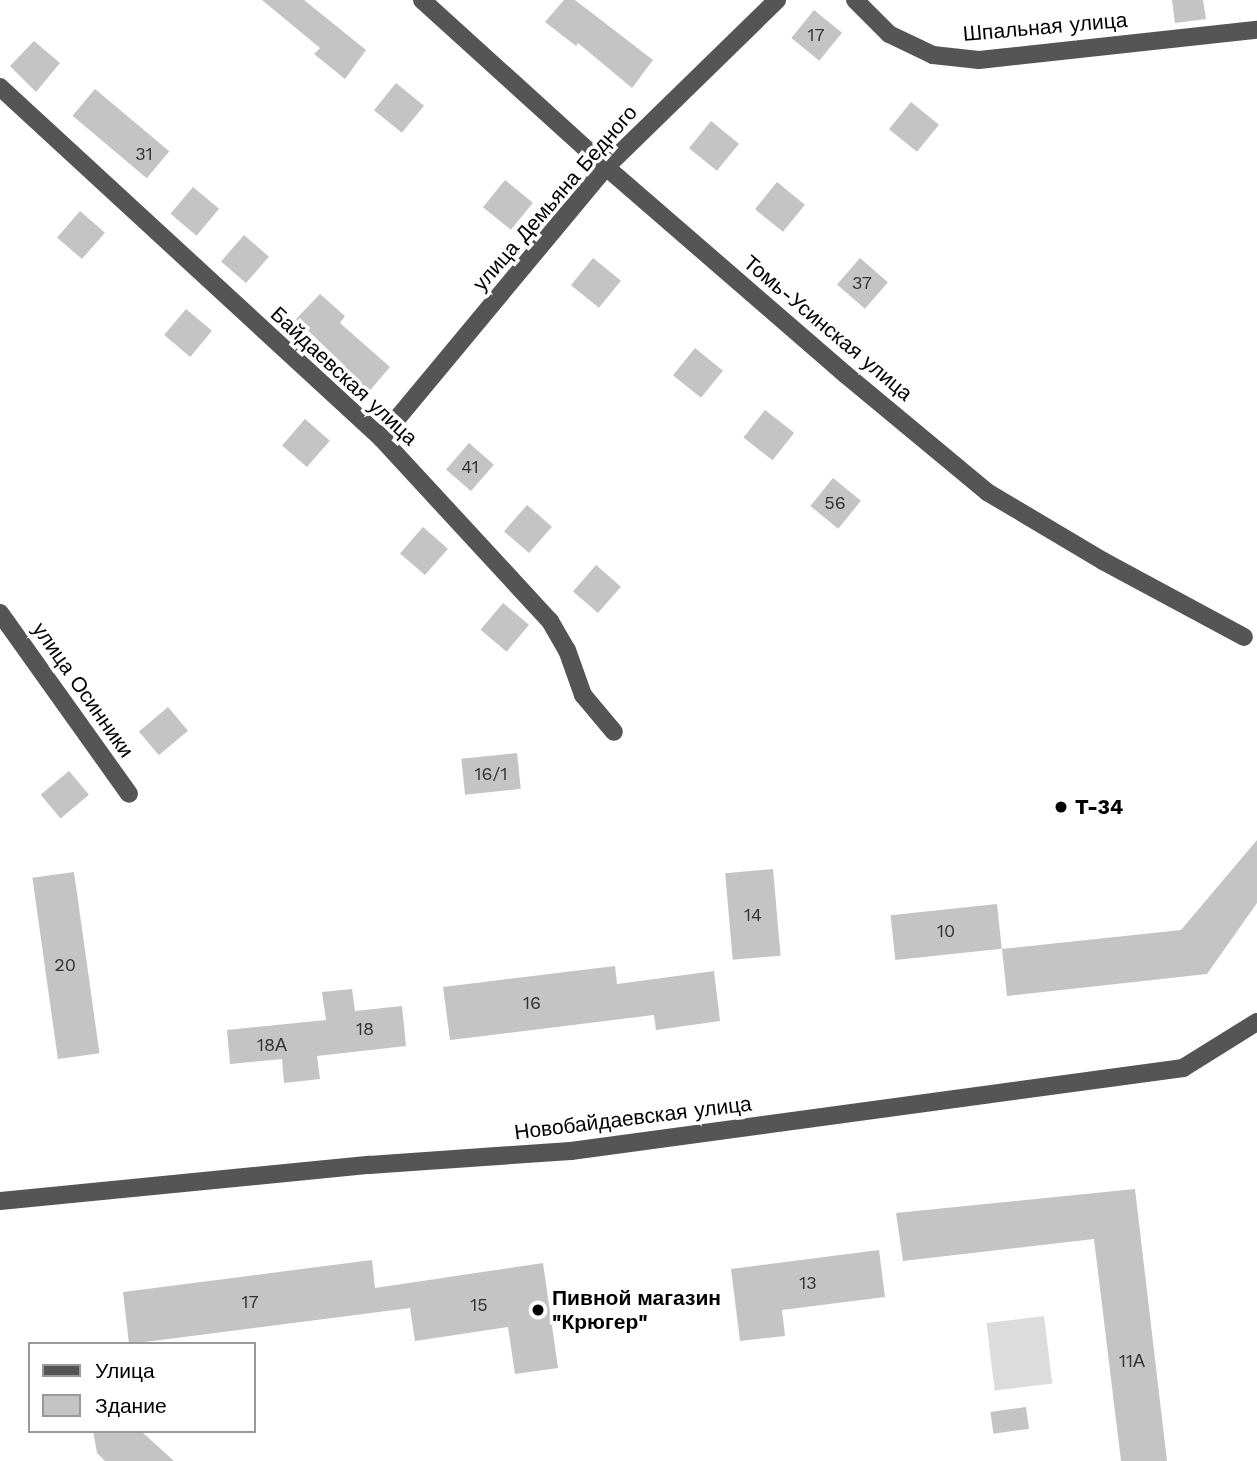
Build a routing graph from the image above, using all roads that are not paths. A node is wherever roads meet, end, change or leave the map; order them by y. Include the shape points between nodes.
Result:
1 (422, 0) edge
2 (777, 0) edge
3 (855, 0) edge
4 (1257, 30) edge
5 (0, 87) edge
6 (606, 167) junction
7 (381, 438) junction
8 (0, 613) edge
9 (1244, 638) dead end
10 (614, 732) dead end
11 (129, 794) dead end
12 (1257, 1022) edge
13 (0, 1201) edge

1 - 6 street, Томь-Усинская улица
2 - 6 street, улица Демьяна Бедного
3 - 4 street, Шпальная улица via 889,34 922,50 979,60
5 - 7 street, Байдаевская улица
6 - 7 street, улица Демьяна Бедного
6 - 9 street, Томь-Усинская улица via 987,492
7 - 10 street, Байдаевская улица via 550,621 568,650 583,695
8 - 11 street, улица Осинники
12 - 13 street, Новобайдаевская улица via 1183,1068 572,1151 369,1165

